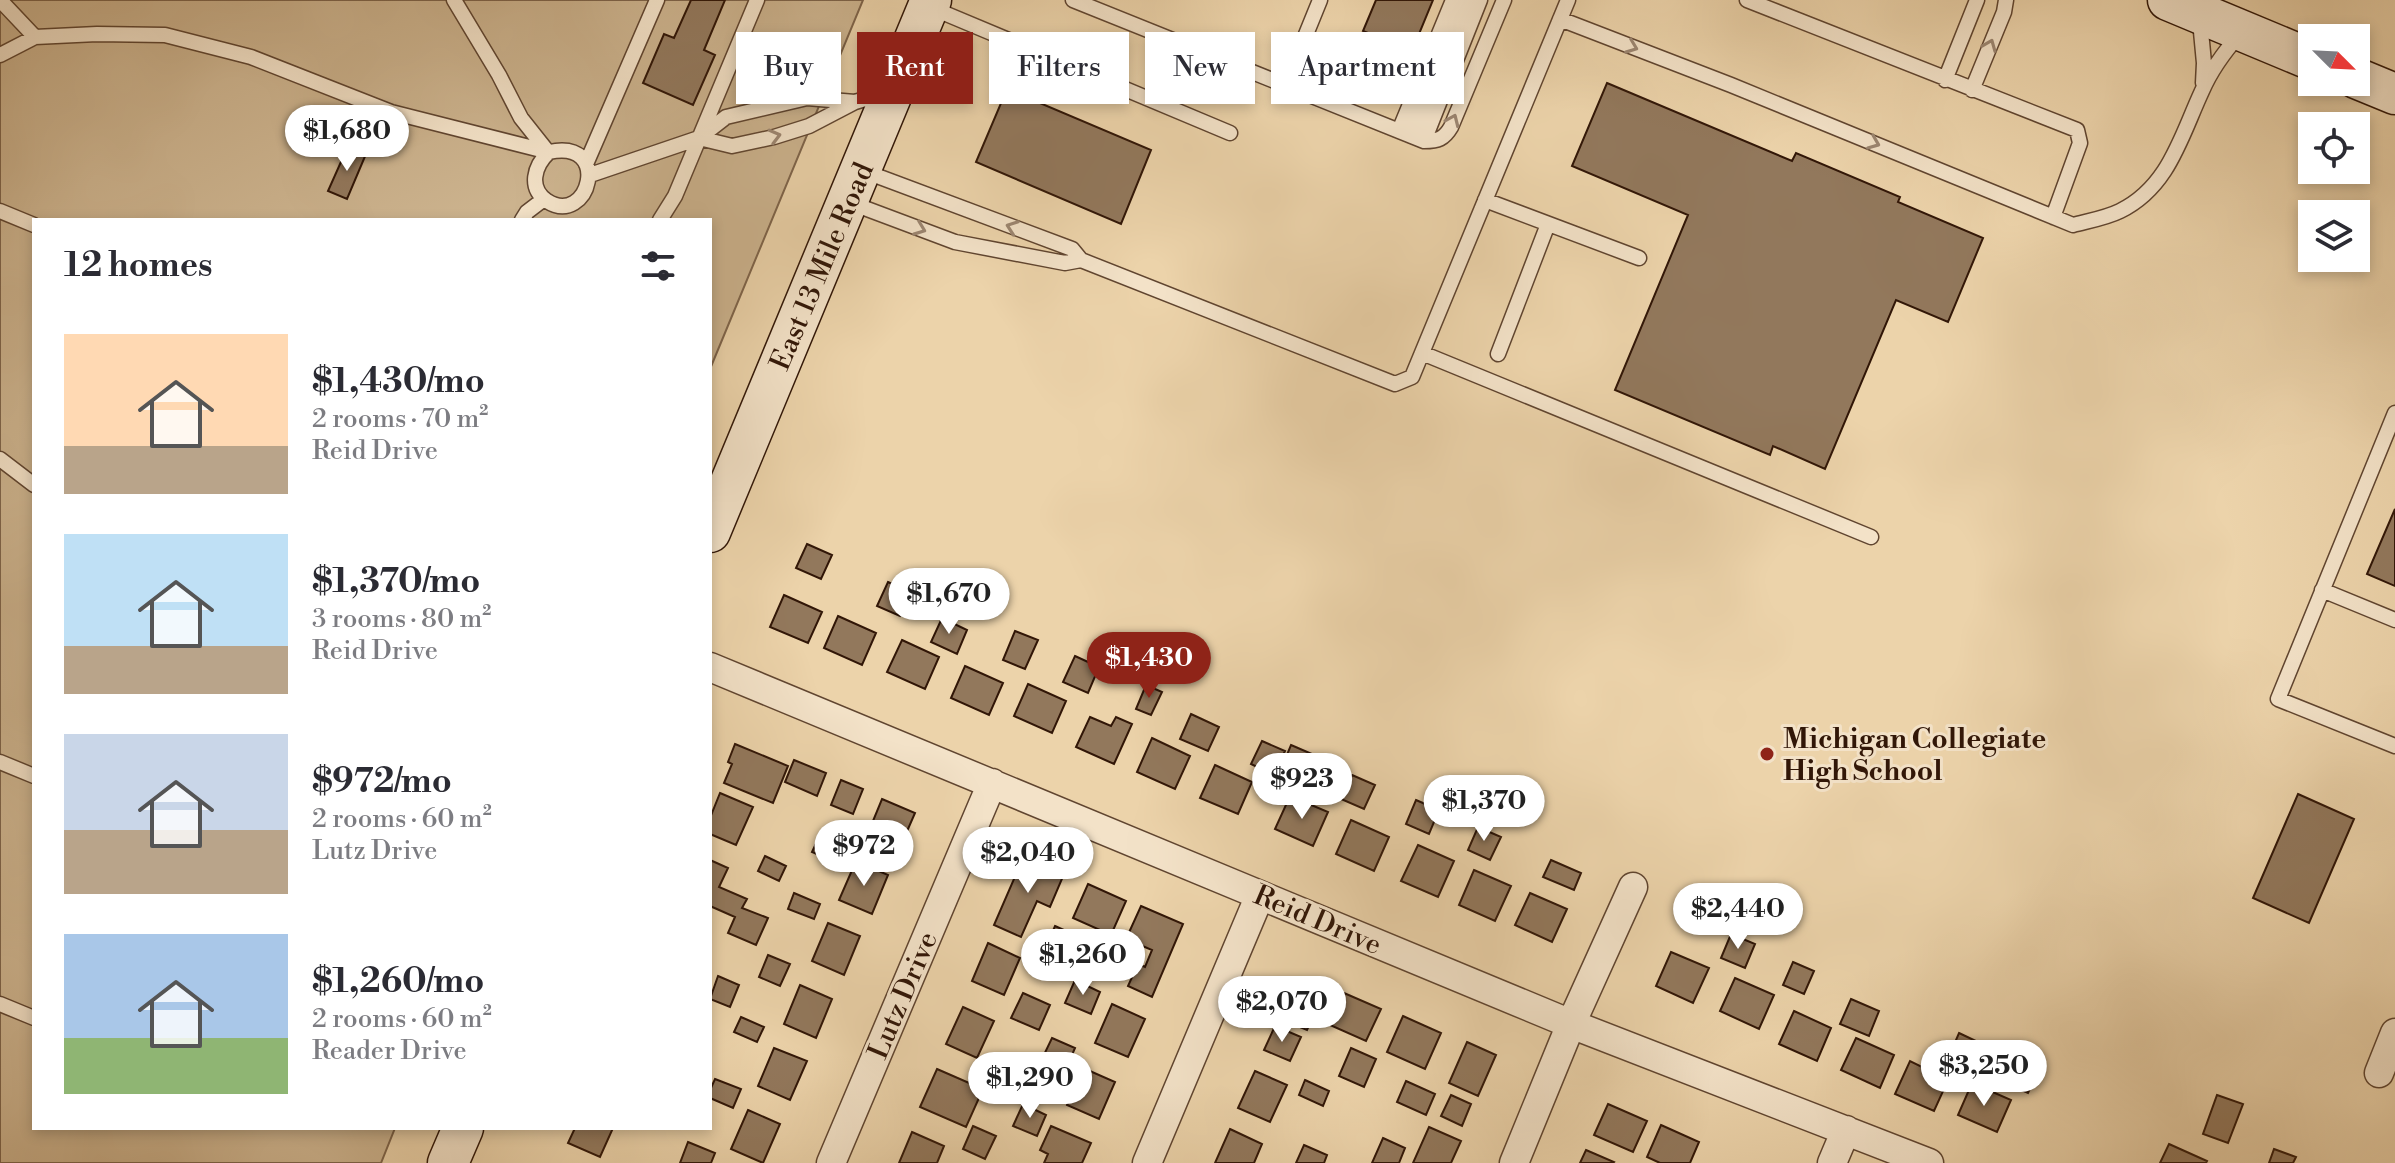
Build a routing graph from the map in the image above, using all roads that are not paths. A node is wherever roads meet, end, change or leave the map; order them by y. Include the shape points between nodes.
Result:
1 (0, 0) edge
2 (454, 0) edge
3 (657, 0) edge
4 (757, 0) edge
5 (1073, 0) edge
6 (1320, 0) edge
7 (1453, 0) edge
8 (1467, 0) edge
9 (1480, 0) edge
10 (1504, 0) edge
11 (1568, 0) edge
12 (1747, 0) edge
13 (1977, 0) edge
14 (2006, 0) edge
15 (930, 3) edge
16 (2183, 6) edge
17 (1560, 19) junction
18 (2243, 31) junction
19 (918, 32) edge
20 (1307, 32) edge
21 (35, 37) junction
22 (2298, 54) edge
23 (0, 55) edge
24 (1271, 80) edge
25 (1945, 80) junction
26 (2370, 84) edge
27 (2202, 89) junction
28 (1972, 90) junction
29 (2395, 94) edge
30 (855, 102) joint
31 (888, 104) edge
32 (1331, 104) edge
33 (1230, 133) dead end
34 (1412, 136) junction
35 (699, 138) junction
36 (549, 152) junction
37 (588, 170) junction
38 (854, 186) junction
39 (544, 199) junction
40 (1485, 200) junction
41 (0, 211) edge
42 (2053, 217) junction
43 (523, 218) edge
44 (661, 218) edge
45 (32, 224) edge
46 (1548, 224) junction
47 (1639, 258) dead end
48 (1081, 260) junction
49 (1422, 353) junction
50 (1498, 354) dead end
51 (2395, 413) edge
52 (0, 459) edge
53 (32, 483) edge
54 (712, 527) edge
55 (1871, 537) dead end
56 (2322, 590) junction
57 (2395, 620) edge
58 (712, 668) edge
59 (2395, 746) edge
60 (0, 762) edge
61 (32, 775) edge
62 (992, 783) junction
63 (1633, 887) dead end
64 (1260, 895) junction
65 (0, 1004) edge
66 (32, 1017) edge
67 (1571, 1024) junction
68 (2395, 1033) edge
69 (2379, 1073) dead end
70 (462, 1130) edge
71 (1846, 1130) junction
72 (448, 1163) edge
73 (831, 1163) edge
74 (1147, 1163) edge
75 (1514, 1163) edge
76 (1832, 1163) edge
77 (1929, 1163) edge

1 - 21 lane
2 - 36 lane via 521,118
3 - 37 lane
4 - 35 lane
5 - 24 lane
6 - 20 lane
7 - 34 lane
8 - 34 lane
9 - 34 lane
34 -> 10 lane via 1439,141 1446,135
11 - 17 lane
12 - 25 lane
13 - 25 lane
28 -> 14 lane
15 - 19 main road, East 13 Mile Road
15 - 33 lane
16 - 18 main road
16 - 27 lane via 2203,35
17 - 40 lane
17 -> 42 lane
18 - 22 main road
18 - 27 lane
21 - 23 lane
21 - 36 lane via 165,35 251,57 391,112
25 - 28 lane
26 - 29 main road
27 - 42 lane via 2179,146 2160,179 2141,197 2120,211 2073,225
28 - 42 lane via 2077,130 2080,143
35 -> 30 lane via 732,146 809,126
30 - 35 lane via 807,98 741,113 726,117
31 - 38 main road, East 13 Mile Road
32 - 34 lane
35 - 37 lane
35 - 44 lane
36 - 37 lane via 570,151
36 - 39 lane via 535,170
37 - 39 lane via 584,195 575,202 554,204
48 -> 38 lane via 1072,249
38 -> 48 lane via 955,242 1065,263
38 - 54 main road, East 13 Mile Road
39 - 43 lane
40 - 46 lane
40 - 49 lane
41 - 45 lane
46 - 47 lane
46 - 50 lane
48 - 49 lane via 1395,384 1412,377
49 - 55 lane
51 - 56 lane
52 - 53 lane
56 - 57 lane
56 - 59 lane via 2278,699
58 - 62 street, Reid Drive
60 - 61 lane
62 - 64 street, Reid Drive
62 - 73 street, Lutz Drive
63 - 67 street
64 - 67 street, Reid Drive
64 - 74 street
65 - 66 lane
67 - 71 street, Reid Drive
67 - 75 street
68 - 69 street
70 - 72 main road
71 - 76 street
71 - 77 street, Reid Drive

